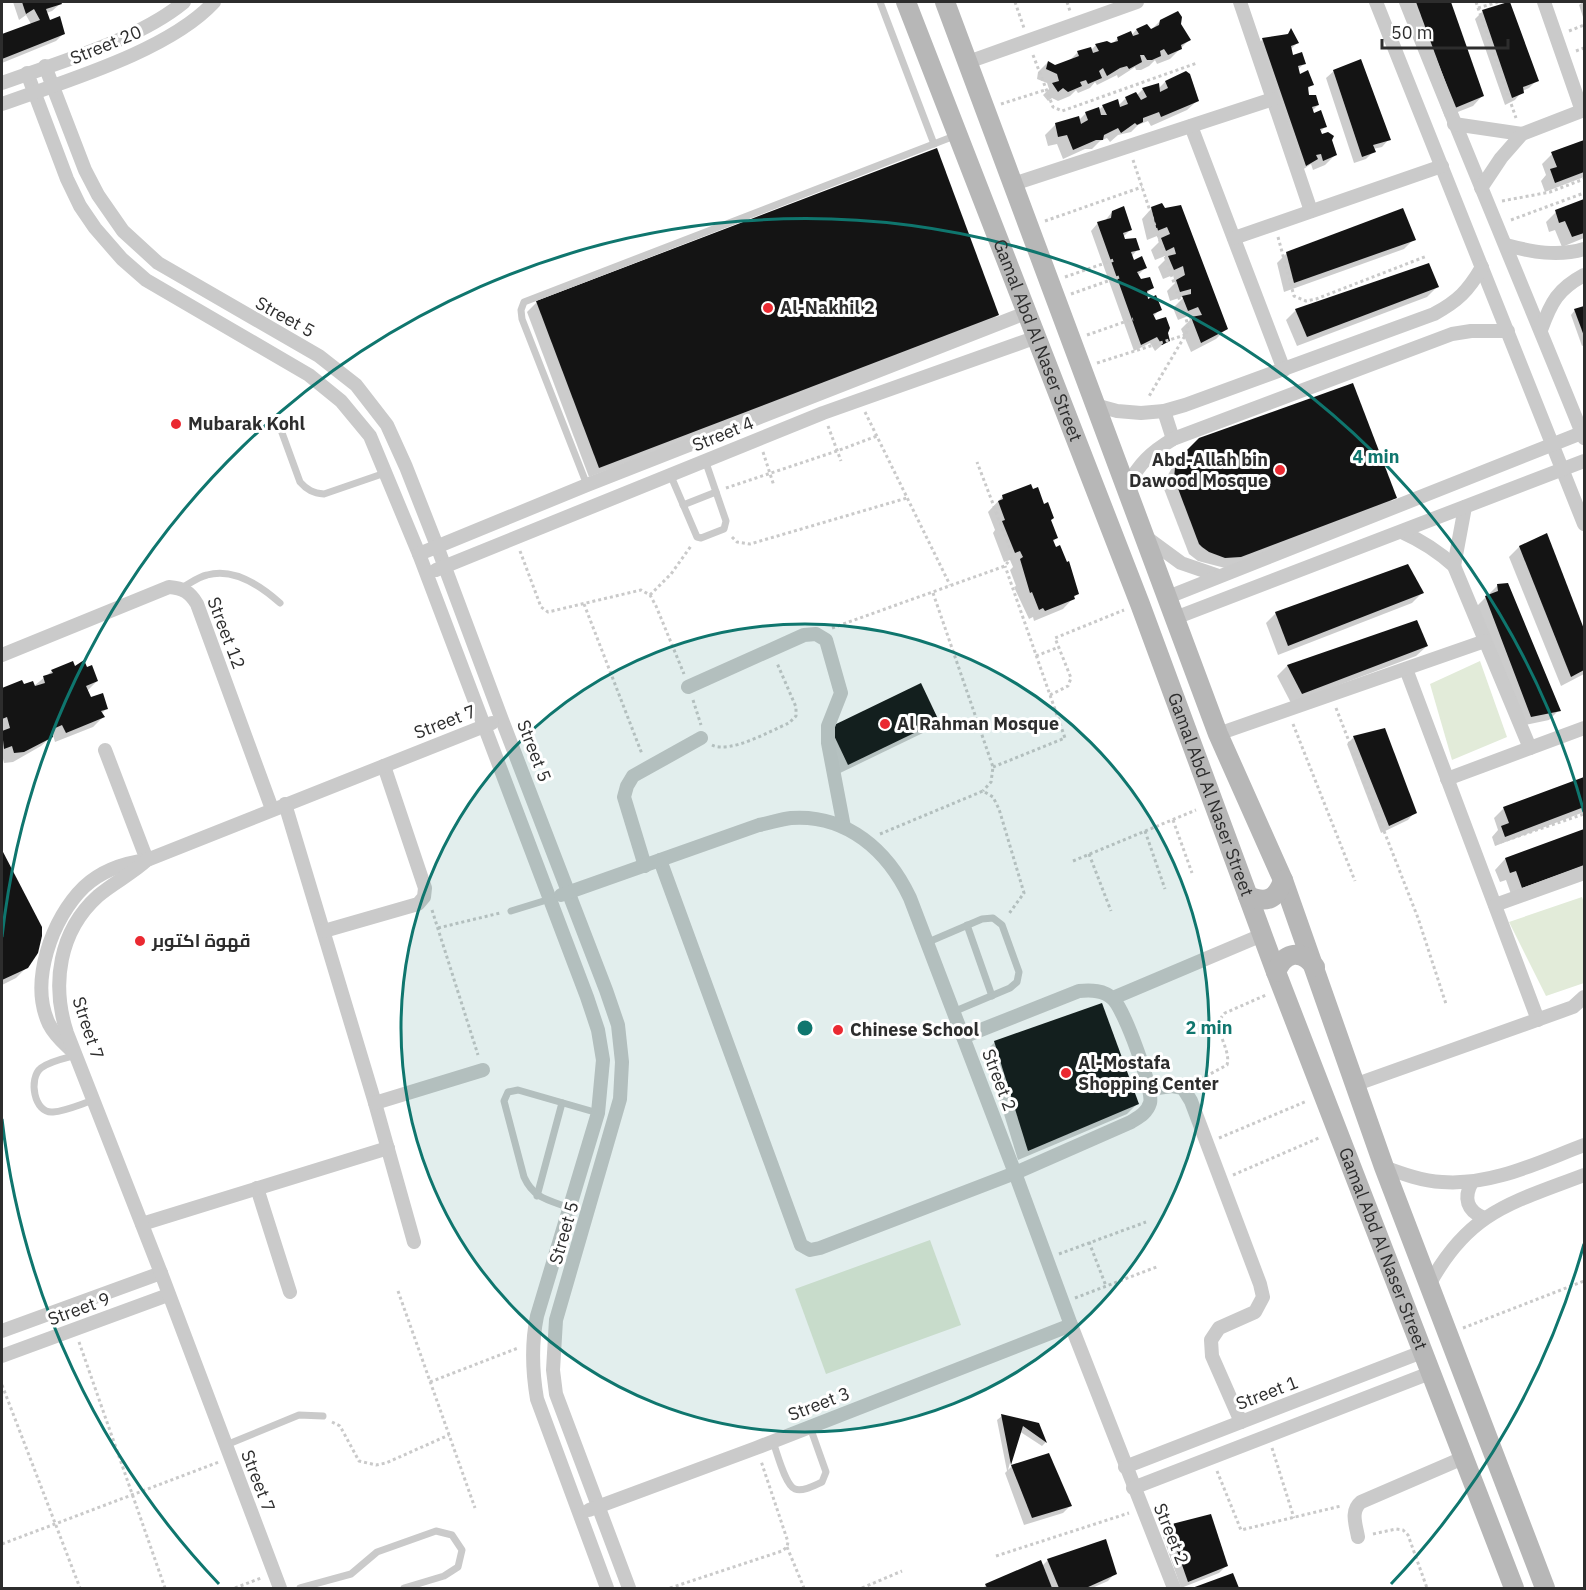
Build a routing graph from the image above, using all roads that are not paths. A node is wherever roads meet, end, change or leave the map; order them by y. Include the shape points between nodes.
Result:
1 (184, 2) edge
2 (214, 2) edge
3 (880, 2) edge
4 (906, 2) edge
5 (945, 2) edge
6 (1137, 2) edge
7 (1240, 2) edge
8 (1376, 2) edge
9 (1406, 2) edge
10 (1544, 2) edge
11 (968, 62) junction
12 (45, 66) junction
13 (27, 73) junction
14 (2, 83) edge
15 (52, 85) junction
16 (34, 92) junction
17 (1273, 99) junction
18 (2, 104) edge
19 (1583, 110) edge
20 (1454, 124) junction
21 (1191, 126) junction
22 (1522, 134) junction
23 (958, 135) junction
24 (934, 144) junction
25 (1442, 166) junction
26 (1013, 184) junction
27 (1481, 188) junction
28 (1311, 211) junction
29 (1234, 238) junction
30 (1506, 245) junction
31 (1584, 249) edge
32 (1482, 267) junction
33 (1584, 275) edge
34 (1028, 312) junction
35 (1541, 330) junction
36 (1508, 331) junction
37 (1037, 337) junction
38 (1284, 370) junction
39 (1095, 405) junction
40 (1164, 411) junction
41 (281, 430) dead end
42 (1584, 434) edge
43 (1173, 439) junction
44 (1553, 446) junction
45 (705, 460) junction
46 (1584, 461) edge
47 (1563, 470) junction
48 (385, 473) junction
49 (670, 474) junction
50 (588, 485) junction
51 (1127, 486) junction
52 (716, 492) junction
53 (682, 505) junction
54 (1466, 507) junction
55 (1584, 524) edge
56 (1402, 532) junction
57 (1147, 538) junction
58 (438, 546) junction
59 (419, 554) junction
60 (444, 566) junction
61 (1454, 566) junction
62 (426, 574) junction
63 (1220, 576) junction
64 (181, 588) junction
65 (1168, 597) junction
66 (280, 603) dead end
67 (1175, 618) junction
68 (1485, 641) junction
69 (2, 655) edge
70 (1406, 669) junction
71 (688, 687) road end
72 (502, 720) junction
73 (483, 727) junction
74 (1584, 728) edge
75 (1218, 734) junction
76 (701, 738) road end
77 (1530, 748) junction
78 (105, 750) dead end
79 (384, 765) junction
80 (1447, 779) junction
81 (278, 807) junction
82 (844, 827) junction
83 (147, 860) junction
84 (660, 860) junction
85 (645, 866) junction
86 (1584, 873) edge
87 (1283, 880) junction
88 (569, 892) junction
89 (1248, 896) junction
90 (550, 899) junction
91 (1495, 905) junction
92 (510, 911) road end
93 (967, 926) junction
94 (324, 931) junction
95 (1262, 935) junction
96 (926, 943) junction
97 (1315, 967) junction
98 (1279, 980) junction
99 (992, 996) junction
100 (1584, 997) edge
101 (1113, 998) junction
102 (953, 1012) junction
103 (1538, 1020) junction
104 (963, 1037) junction
105 (77, 1054) junction
106 (483, 1070) road end
107 (1354, 1085) junction
108 (1150, 1089) junction
109 (94, 1100) junction
110 (375, 1103) junction
111 (562, 1103) junction
112 (598, 1113) junction
113 (1584, 1144) edge
114 (388, 1148) junction
115 (1384, 1167) junction
116 (1015, 1173) junction
117 (1584, 1175) edge
118 (1472, 1182) junction
119 (257, 1188) junction
120 (537, 1196) junction
121 (570, 1208) junction
122 (1484, 1218) junction
123 (142, 1224) junction
124 (414, 1242) dead end
125 (161, 1273) junction
126 (1429, 1285) junction
127 (290, 1292) dead end
128 (168, 1295) junction
129 (1071, 1325) junction
130 (2, 1331) edge
131 (1422, 1352) junction
132 (2, 1356) edge
133 (1430, 1372) junction
134 (323, 1416) road end
135 (1241, 1422) junction
136 (810, 1427) junction
137 (773, 1442) junction
138 (228, 1452) junction
139 (1463, 1458) junction
140 (1125, 1467) junction
141 (1133, 1488) junction
142 (597, 1506) junction
143 (578, 1514) junction
144 (1358, 1538) road end
145 (280, 1588) edge
146 (300, 1588) edge
147 (404, 1588) edge
148 (607, 1588) edge
149 (629, 1588) edge
150 (1174, 1588) edge
151 (1514, 1588) edge
152 (1545, 1588) edge

1 - 12 street, Street 20 via 110,43
2 - 15 street, Street 20 via 184,27 153,45
3 - 24 lane
4 - 23 main road, Gamal Abd Al Naser Street
5 - 11 main road, Gamal Abd Al Naser Street
6 - 11 street
7 - 17 street
8 - 25 street
9 - 20 street
10 - 19 street
11 - 26 main road, Gamal Abd Al Naser Street
12 - 13 street, Street 20
12 - 15 street, Street 5
13 - 14 street, Street 20
13 - 16 street, Street 5
15 - 16 street, Street 20
15 - 58 street, Street 5 via 98,195 136,244 158,263 319,356 356,385 387,425
16 - 18 street, Street 20
16 - 48 street, Street 5 via 76,197 109,245 146,280 309,375 341,401 370,436
17 - 21 street
17 - 28 street
19 - 22 street
20 - 22 street
20 - 27 street
21 - 26 street
21 - 29 street
22 - 27 street
23 - 24 lane
23 - 34 main road, Gamal Abd Al Naser Street
24 - 50 lane via 524,302 522,318
25 - 28 street
25 - 32 street
26 - 39 main road, Gamal Abd Al Naser Street
27 - 30 street
28 - 29 street
29 - 38 street
30 - 31 street via 1531,252
30 - 35 street
32 - 36 street
32 - 38 street via 1470,288 1434,314
33 - 35 street via 1568,284 1550,304
34 - 37 main road, Gamal Abd Al Naser Street
34 - 50 street, Street 4
35 - 42 street
36 - 43 street via 1452,334
36 - 44 street
37 - 45 street, Street 4 via 823,413
37 - 89 main road, Gamal Abd Al Naser Street
38 - 40 street
39 - 40 street via 1117,411
39 - 51 main road, Gamal Abd Al Naser Street
40 - 43 street
41 - 48 lane via 300,482 315,493 324,494
42 - 44 street
43 - 51 street via 1154,450
44 - 47 street
44 - 63 street
45 - 49 street, Street 4
45 - 52 lane
46 - 47 street
47 - 54 street
47 - 55 street
48 - 59 street, Street 5
49 - 53 lane
49 - 60 street, Street 4
50 - 58 street, Street 4
51 - 57 main road, Gamal Abd Al Naser Street
52 - 53 lane
52 - 53 lane via 726,521 724,529 701,538
54 - 56 street
54 - 61 street
56 - 61 street via 1421,540
56 - 67 street
57 - 63 street via 1181,563
57 - 65 main road, Gamal Abd Al Naser Street
58 - 59 street, Street 4
58 - 60 street, Street 5
59 - 62 street, Street 5
60 - 62 street, Street 4
60 - 72 street, Street 5
61 - 68 street
62 - 73 street, Street 5
63 - 65 street
64 - 66 lane via 208,574 228,574 248,579
64 - 69 street, Street 12 via 169,587
64 - 81 street, Street 12 via 197,604
65 - 67 main road, Gamal Abd Al Naser Street
67 - 75 main road, Gamal Abd Al Naser Street
68 - 70 street
68 - 77 street
70 - 75 street
70 - 80 street
71 - 82 street via 804,635 816,634 826,640 841,693 828,726 828,743
72 - 73 street, Street 7
72 - 88 street, Street 5
73 - 79 street, Street 7
73 - 90 street, Street 5
74 - 77 street
75 - 87 main road, Gamal Abd Al Naser Street
76 - 85 street via 633,776 627,786 624,797
77 - 80 street
78 - 83 street
79 - 81 street, Street 7
79 - 94 street via 425,888 424,897 418,904
80 - 91 street
81 - 83 street, Street 7
81 - 94 street, Street 12
82 - 84 street, Street 2 via 821,820 790,818
82 - 96 street, Street 2 via 884,856 899,876
83 - 105 street, Street 7 via 92,902 67,938 58,992 60,1013
83 - 105 street via 110,870 83,888 62,916 48,948 41,982 48,1023 58,1039
84 - 85 street, Street 2
84 - 116 street via 801,1245 810,1250 820,1248
85 - 88 street, Street 2
86 - 91 street
87 - 89 main road via 1280,891 1271,898 1259,900
87 - 97 main road, Gamal Abd Al Naser Street
88 - 90 street, Street 2
88 - 142 street, Street 5 via 618,1025 622,1062 620,1099 556,1320 553,1345 556,1394
89 - 95 main road, Gamal Abd Al Naser Street
90 - 92 lane
90 - 112 street, Street 5 via 598,1030 603,1060
91 - 103 street
93 - 96 lane
93 - 99 lane
93 - 99 lane via 993,918 1002,925 1019,972 1017,982
94 - 110 street, Street 12
95 - 98 main road, Gamal Abd Al Naser Street
95 - 101 street
96 - 102 street, Street 2
97 - 98 main road via 1309,959 1288,956 1280,963
97 - 107 main road, Gamal Abd Al Naser Street
98 - 131 main road, Gamal Abd Al Naser Street
99 - 102 lane
100 - 103 street via 1573,1007
101 - 104 street via 1097,990 1079,991
101 - 108 street via 1122,1012
102 - 104 street, Street 2
103 - 107 street
104 - 116 street, Street 2
105 - 109 street, Street 7
105 - 109 lane via 42,1067 36,1074 33,1084 38,1102 51,1112
106 - 110 street
107 - 115 main road, Gamal Abd Al Naser Street
108 - 116 street via 1150,1103 1143,1115
108 - 135 street via 1183,1088 1191,1101 1263,1298 1255,1312 1219,1328 1211,1340 1212,1356
109 - 123 street, Street 7
110 - 114 street, Street 12
111 - 112 lane
111 - 120 lane
111 - 120 lane via 518,1090 508,1092 504,1101 524,1177
112 - 121 street, Street 5
113 - 118 street
114 - 119 street
114 - 124 street, Street 12
115 - 118 street via 1412,1177
115 - 126 main road, Gamal Abd Al Naser Street
116 - 129 street, Street 2
117 - 122 street
118 - 122 street via 1466,1199 1475,1215
119 - 123 street
119 - 127 street
120 - 121 lane
121 - 143 street, Street 5 via 531,1343 537,1399
122 - 126 street via 1443,1259
123 - 125 street, Street 7
125 - 128 street, Street 7
125 - 130 street, Street 9
126 - 152 main road, Gamal Abd Al Naser Street
128 - 132 street, Street 9
128 - 138 street, Street 7
129 - 136 street, Street 3
129 - 140 street, Street 2
131 - 133 main road, Gamal Abd Al Naser Street
131 - 135 street, Street 1
133 - 139 main road, Gamal Abd Al Naser Street
133 - 141 street
134 - 138 lane via 299,1415
135 - 140 street, Street 1
136 - 137 street, Street 3
136 - 137 lane via 826,1472 822,1482 803,1490 789,1484
137 - 142 street, Street 3
138 - 145 street, Street 7
139 - 144 street via 1360,1502 1353,1514
139 - 151 main road, Gamal Abd Al Naser Street
140 - 141 street, Street 2
141 - 150 street, Street 2
142 - 143 street, Street 3
142 - 149 street, Street 5
143 - 148 street, Street 5
146 - 147 lane via 351,1574 377,1552 436,1532 453,1535 462,1550 458,1567 444,1576

